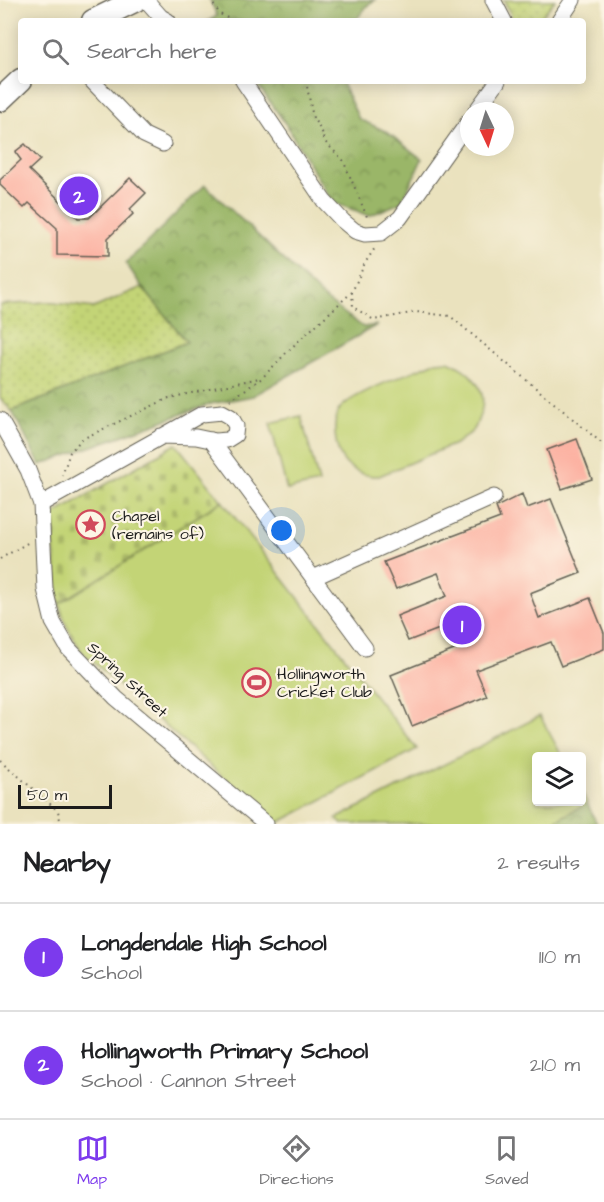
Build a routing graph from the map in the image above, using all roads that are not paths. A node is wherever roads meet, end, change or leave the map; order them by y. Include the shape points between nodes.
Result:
1 (136, 0) edge
2 (146, 0) edge
3 (493, 0) edge
4 (573, 0) edge
5 (99, 18) edge
6 (163, 18) edge
7 (502, 18) edge
8 (561, 18) edge
9 (18, 83) edge
10 (95, 84) edge
11 (245, 84) edge
12 (496, 84) edge
13 (0, 100) edge
14 (483, 102) edge
15 (460, 134) edge
16 (163, 144) dead end
17 (0, 420) edge
18 (161, 436) junction
19 (211, 440) junction
20 (494, 497) dead end
21 (41, 504) junction
22 (313, 578) junction
23 (365, 648) dead end
24 (266, 824) edge

1 - 5 highway
2 - 6 street
3 - 7 street
4 - 8 street
9 - 13 highway
10 - 16 street via 144,135
11 - 15 street via 324,201 355,231 365,234 381,233 400,218
12 - 14 street
17 - 21 street, Spring Street via 28,470
18 - 19 street
18 - 19 street via 202,414 222,412 231,417 235,435 227,440
18 - 21 street
19 - 22 street
20 - 22 street
21 - 24 street, Spring Street via 45,589 53,622 68,648 116,698
22 - 23 street

